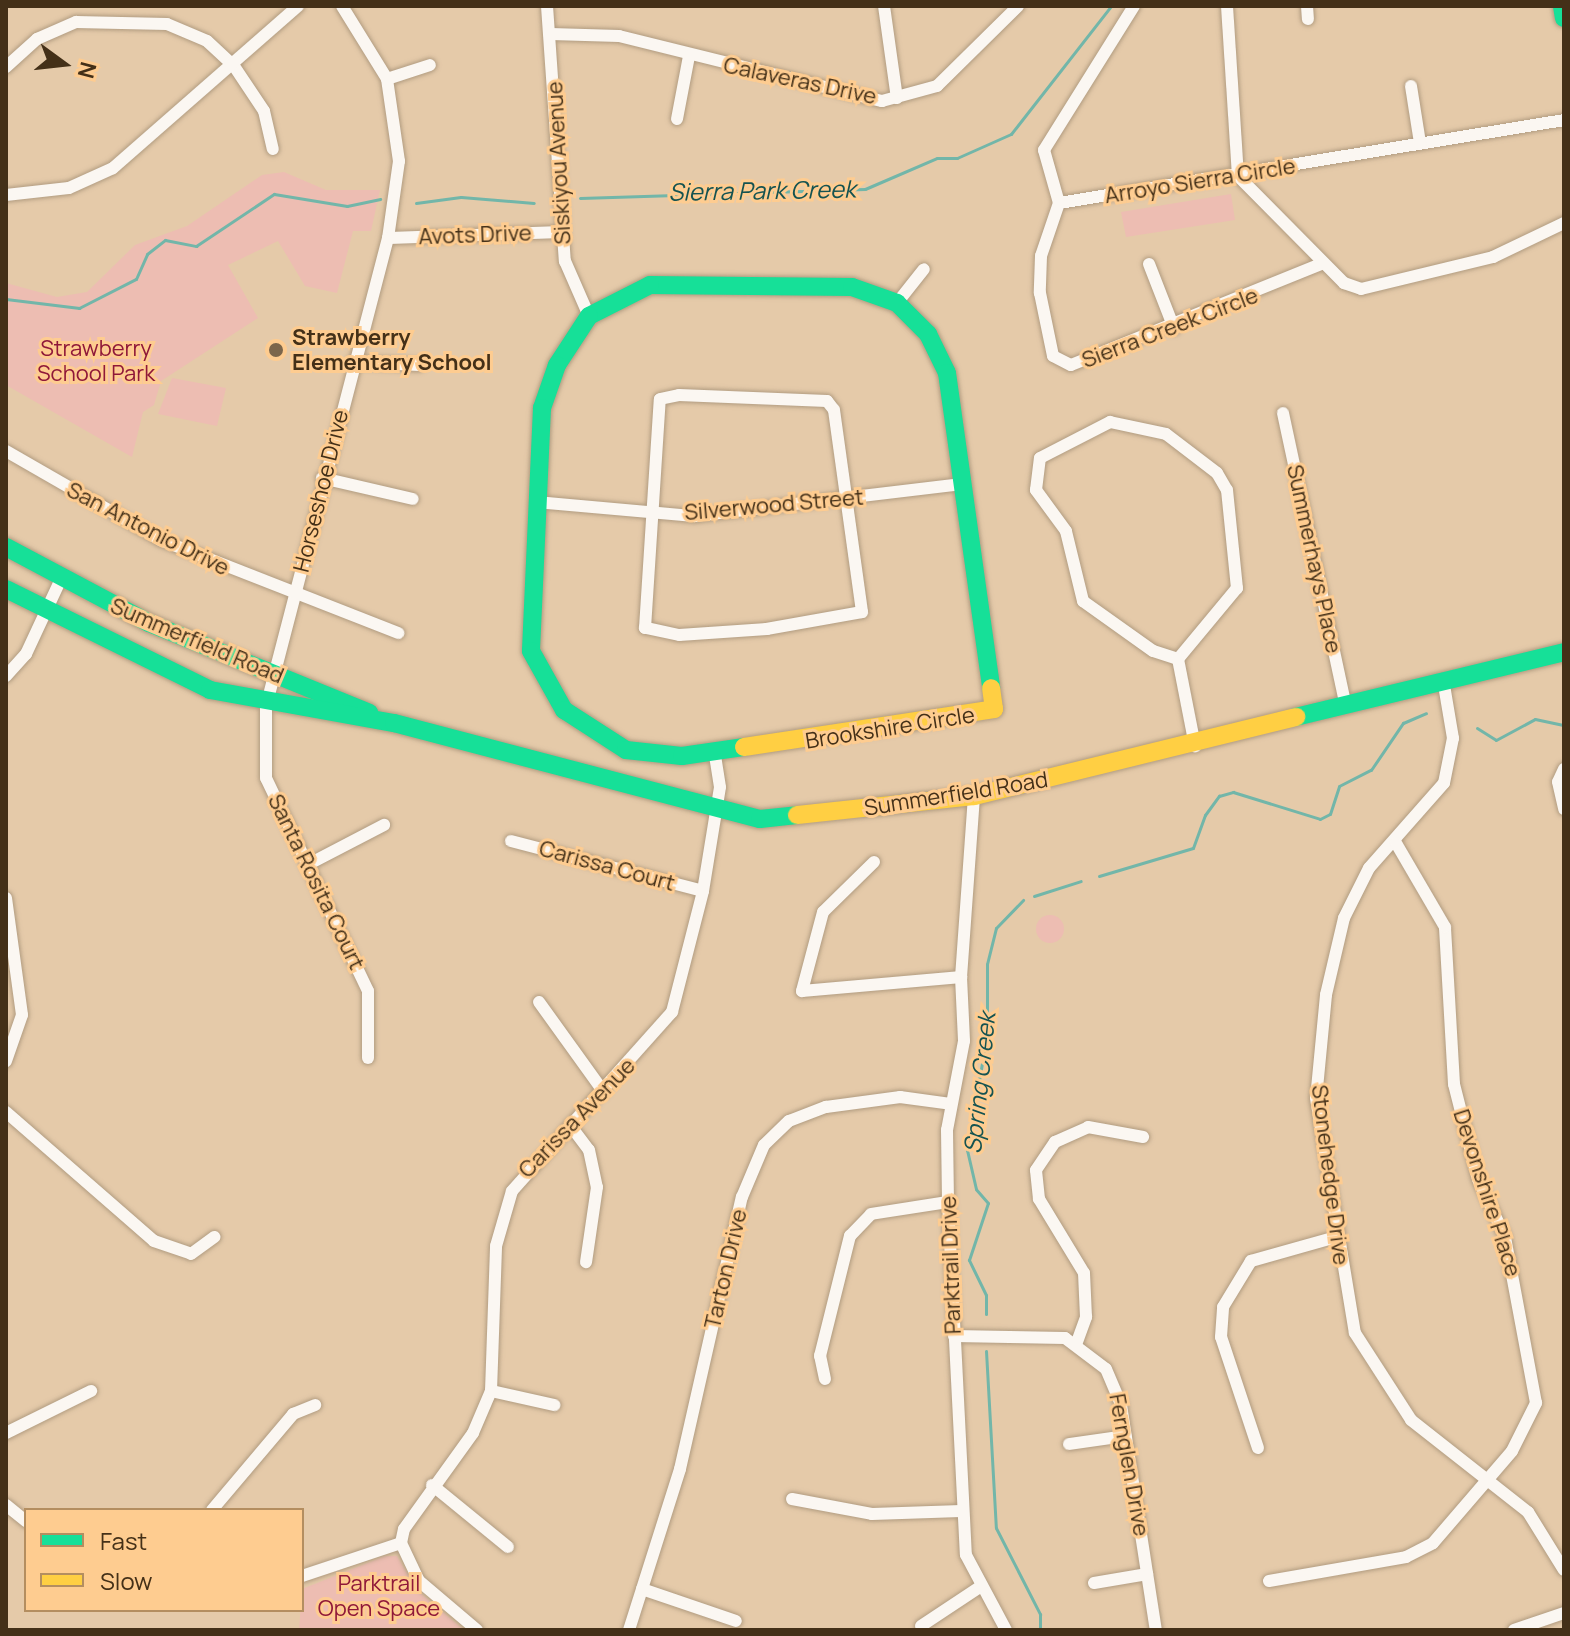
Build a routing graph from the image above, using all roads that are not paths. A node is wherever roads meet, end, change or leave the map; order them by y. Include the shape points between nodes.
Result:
1 (298, 6) edge
2 (342, 6) edge
3 (547, 6) edge
4 (884, 6) edge
5 (1018, 6) edge
6 (1134, 6) edge
7 (1227, 6) edge
8 (1562, 6) edge
9 (1564, 18) edge
10 (551, 34) junction
11 (689, 56) junction
12 (430, 65) dead end
13 (234, 66) junction
14 (6, 67) edge
15 (387, 79) junction
16 (1411, 86) dead end
17 (897, 98) junction
18 (677, 119) dead end
19 (1564, 120) edge
20 (1420, 143) junction
21 (273, 149) dead end
22 (1238, 176) junction
23 (6, 195) edge
24 (1059, 203) junction
25 (1564, 223) edge
26 (562, 232) junction
27 (388, 238) junction
28 (1149, 264) dead end
29 (1321, 264) junction
30 (924, 269) dead end
31 (897, 303) junction
32 (589, 316) junction
33 (1174, 328) junction
34 (353, 362) junction
35 (419, 365) dead end
36 (1283, 413) dead end
37 (6, 451) edge
38 (322, 478) junction
39 (964, 484) junction
40 (413, 499) dead end
41 (848, 499) junction
42 (536, 502) junction
43 (648, 513) junction
44 (6, 547) edge
45 (60, 581) junction
46 (6, 589) edge
47 (295, 594) junction
48 (50, 609) junction
49 (398, 633) dead end
50 (1564, 652) edge
51 (1178, 659) junction
52 (275, 674) junction
53 (6, 676) edge
54 (1444, 685) junction
55 (266, 705) junction
56 (1346, 706) junction
57 (394, 723) junction
58 (1195, 746) junction
59 (715, 754) junction
60 (1564, 769) edge
61 (974, 796) junction
62 (1564, 809) edge
63 (716, 812) junction
64 (384, 825) dead end
65 (511, 841) dead end
66 (1396, 843) junction
67 (874, 862) dead end
68 (307, 865) junction
69 (703, 891) junction
70 (6, 898) edge
71 (961, 977) junction
72 (539, 1002) dead end
73 (368, 1058) dead end
74 (6, 1061) edge
75 (603, 1091) junction
76 (951, 1104) junction
77 (6, 1112) edge
78 (570, 1125) junction
79 (1143, 1137) dead end
80 (948, 1202) junction
81 (214, 1237) dead end
82 (1336, 1237) junction
83 (586, 1262) dead end
84 (954, 1336) junction
85 (1077, 1342) junction
86 (825, 1379) dead end
87 (91, 1391) dead end
88 (491, 1391) junction
89 (315, 1405) dead end
90 (554, 1405) dead end
91 (6, 1433) edge
92 (1125, 1436) junction
93 (1069, 1444) dead end
94 (1258, 1448) dead end
95 (1489, 1480) junction
96 (432, 1485) junction
97 (792, 1499) dead end
98 (6, 1505) edge
99 (214, 1508) edge
100 (961, 1511) junction
101 (24, 1519) edge
102 (401, 1543) junction
103 (508, 1547) dead end
104 (1564, 1570) edge
105 (1147, 1574) junction
106 (304, 1575) edge
107 (1269, 1581) dead end
108 (1094, 1583) dead end
109 (980, 1587) junction
110 (642, 1589) junction
111 (1564, 1613) edge
112 (736, 1621) dead end
113 (921, 1626) dead end
114 (477, 1630) edge
115 (629, 1630) edge
116 (1006, 1630) edge
117 (1156, 1630) edge
118 (1514, 1630) edge

1 - 13 street
2 - 15 street, Horseshoe Drive
3 - 10 street, Siskiyou Avenue
4 - 17 street
5 - 17 street, Calaveras Drive via 937,86
6 - 24 street via 1044,150
7 - 22 street
8 - 9 street
10 - 11 street, Calaveras Drive via 619,36
10 - 26 street, Siskiyou Avenue
11 - 17 street, Calaveras Drive via 861,98
11 - 18 street
12 - 15 street
13 - 14 street via 207,41 167,24 125,20 76,22 37,39
13 - 21 street via 264,111
13 - 23 street via 113,168 69,188
15 - 27 street, Horseshoe Drive via 399,161
16 - 20 street
19 - 20 street, Arroyo Sierra Circle
20 - 22 street, Arroyo Sierra Circle
22 - 24 street, Arroyo Sierra Circle
22 - 29 street
24 - 33 street, Sierra Creek Circle via 1038,270 1053,356 1086,365
25 - 29 street via 1493,257 1361,289
26 - 27 street, Avots Drive
26 - 32 street, Siskiyou Avenue via 572,287
27 - 34 street, Horseshoe Drive
28 - 33 street
29 - 33 street, Sierra Creek Circle
30 - 31 street
31 - 32 street, Brookshire Circle via 852,287 650,285
31 - 39 street, Brookshire Circle via 928,334 947,373
32 - 42 street, Brookshire Circle via 557,365 542,408
34 - 35 street
34 - 38 street, Horseshoe Drive
36 - 56 street, Summerhays Place
37 - 47 street, San Antonio Drive via 161,540
38 - 40 street
38 - 47 street, Horseshoe Drive
39 - 41 street, Silverwood Street
39 - 59 street, Brookshire Circle via 994,709
41 - 43 street, Silverwood Street via 694,516
41 - 43 street via 827,401 679,395 660,399
41 - 43 street via 862,612 767,629 679,635 645,628
42 - 43 street, Silverwood Street
42 - 59 street, Brookshire Circle via 529,622 535,670 564,710 602,740 651,754
44 - 45 street, Summerfield Road
45 - 48 street
45 - 52 street, Summerfield Road
46 - 48 street, Summerfield Road
47 - 49 street, San Antonio Drive
47 - 52 street, Horseshoe Drive
48 - 53 street
48 - 55 street, Summerfield Road via 156,668
50 - 54 street, Summerfield Road
51 - 51 street via 1153,651 1083,601 1066,531 1036,490 1040,458 1110,422 1166,434 1217,473 1227,490 1237,588
51 - 58 street
52 - 55 street, Horseshoe Drive
52 - 57 street, Summerfield Road
54 - 56 street, Summerfield Road
54 - 66 street, Stonehedge Drive via 1453,738 1444,783
55 - 57 street, Summerfield Road
55 - 68 street, Santa Rosita Court via 266,778
56 - 58 street, Summerfield Road
57 - 63 street, Summerfield Road
58 - 61 street, Summerfield Road
59 - 63 street, Carissa Avenue
60 - 62 street via 1558,782
61 - 63 street, Summerfield Road via 794,818
61 - 71 street, Parktrail Drive
63 - 69 street, Carissa Avenue
64 - 68 street
65 - 69 street, Carissa Court
66 - 82 street, Stonehedge Drive via 1357,890 1326,995 1316,1098
66 - 95 street, Devonshire Place via 1445,927 1454,1084 1478,1179 1505,1237 1537,1383 1526,1427
67 - 71 street via 823,912 802,991
68 - 73 street, Santa Rosita Court via 368,991
69 - 75 street, Carissa Avenue via 672,1012
70 - 74 street via 22,1015
71 - 76 street, Parktrail Drive via 964,1041
72 - 75 street
75 - 78 street, Carissa Avenue
76 - 80 street, Parktrail Drive
76 - 110 street, Tarton Drive via 900,1097 826,1107 789,1121 764,1145 742,1197 680,1469
77 - 81 street via 154,1241 191,1254
78 - 83 street via 589,1150 597,1187
78 - 88 street, Carissa Avenue via 529,1165 506,1207 496,1246
79 - 85 street via 1088,1127 1055,1142 1036,1170 1039,1199 1084,1273 1086,1317
80 - 84 street, Parktrail Drive
80 - 86 street via 871,1214 850,1236 820,1356
82 - 94 street via 1269,1250 1251,1261 1223,1307 1221,1337
82 - 95 street, Stonehedge Drive via 1355,1333 1388,1393
84 - 85 street
84 - 100 street, Parktrail Drive
85 - 92 street, Fernglen Drive via 1117,1387
87 - 91 street
88 - 90 street
88 - 96 street, Carissa Avenue via 473,1433
89 - 99 street via 293,1414
92 - 93 street
92 - 105 street, Fernglen Drive
95 - 104 street, Stonehedge Drive via 1548,1534
95 - 107 street, Devonshire Place via 1451,1527 1421,1550
96 - 102 street, Carissa Avenue via 413,1509
96 - 103 street
97 - 100 street via 872,1514
98 - 101 street
100 - 109 street, Parktrail Drive via 966,1555
102 - 106 street
102 - 114 street via 419,1581
105 - 108 street
105 - 117 street, Fernglen Drive
109 - 113 street
109 - 116 street, Parktrail Drive
110 - 112 street
110 - 115 street, Tarton Drive
111 - 118 street

